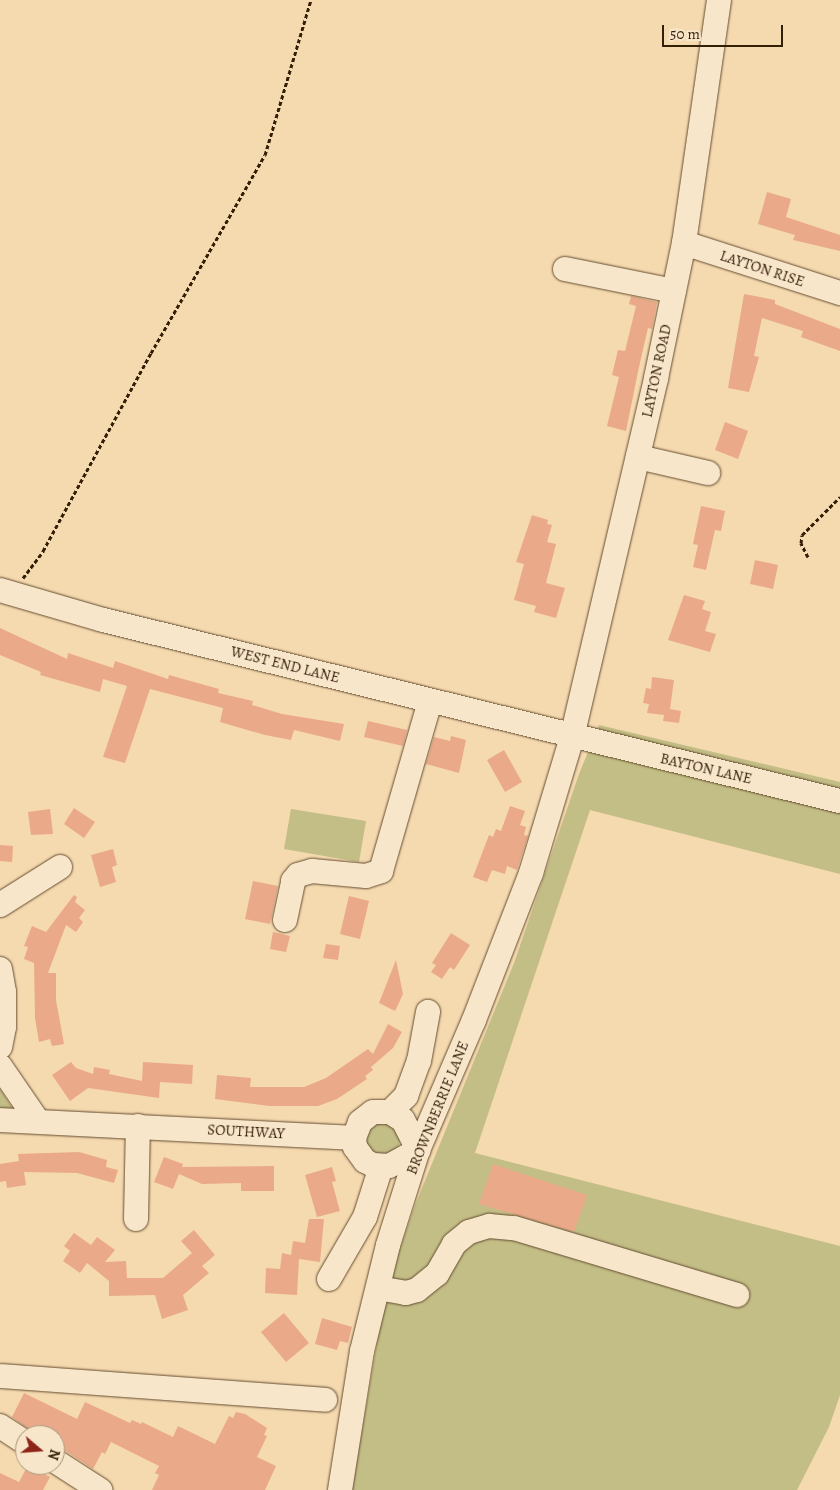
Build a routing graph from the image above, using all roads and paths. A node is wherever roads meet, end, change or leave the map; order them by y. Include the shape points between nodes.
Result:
1 (312, 0) edge
2 (719, 0) edge
3 (684, 243) junction
4 (565, 269) dead end
5 (674, 291) junction
6 (840, 293) edge
7 (638, 457) junction
8 (708, 472) dead end
9 (840, 497) edge
10 (808, 557) dead end
11 (5, 591) edge
12 (430, 701) junction
13 (572, 737) junction
14 (840, 801) edge
15 (60, 867) dead end
16 (0, 905) edge
17 (284, 920) dead end
18 (0, 969) edge
19 (428, 1012) dead end
20 (0, 1047) edge
21 (0, 1066) edge
22 (390, 1112) junction
23 (0, 1120) edge
24 (37, 1120) junction
25 (138, 1126) junction
26 (354, 1138) junction
27 (418, 1150) junction
28 (381, 1167) junction
29 (136, 1219) dead end
30 (329, 1279) dead end
31 (378, 1288) junction
32 (738, 1295) dead end
33 (1, 1381) edge
34 (325, 1400) dead end
35 (0, 1426) edge
36 (15, 1436) edge
37 (65, 1469) edge
38 (87, 1486) edge
39 (340, 1490) edge

1 - 11 path via 265,155 150,354 42,551
2 - 3 street, LAYTON ROAD
3 - 5 street, LAYTON ROAD
3 - 6 street, LAYTON RISE
4 - 5 street
5 - 7 street, LAYTON ROAD
7 - 8 street
7 - 13 street, LAYTON ROAD
9 - 10 path via 802,535 801,543
11 - 12 street, WEST END LANE via 103,620
12 - 13 street, WEST END LANE
12 - 17 street via 385,865 374,875 312,870 298,875 293,881
13 - 14 street, BAYTON LANE
13 - 27 street, BROWNBERRIE LANE via 531,873 474,1020
15 - 16 street
18 - 20 street via 4,992 4,1027
19 - 22 street via 419,1061 406,1096
21 - 24 street
22 - 26 street via 366,1116
22 - 27 street via 403,1120
23 - 24 street, SOUTHWAY
24 - 25 street, SOUTHWAY
25 - 26 street, SOUTHWAY
25 - 29 street
26 - 28 street via 365,1161
27 - 28 street
27 - 31 street, BROWNBERRIE LANE
28 - 30 street via 365,1217
31 - 32 street via 406,1293 417,1290 437,1274 454,1244 469,1232 489,1226 514,1228
31 - 39 street, BROWNBERRIE LANE via 362,1351
33 - 34 street
35 - 36 street
37 - 38 street

